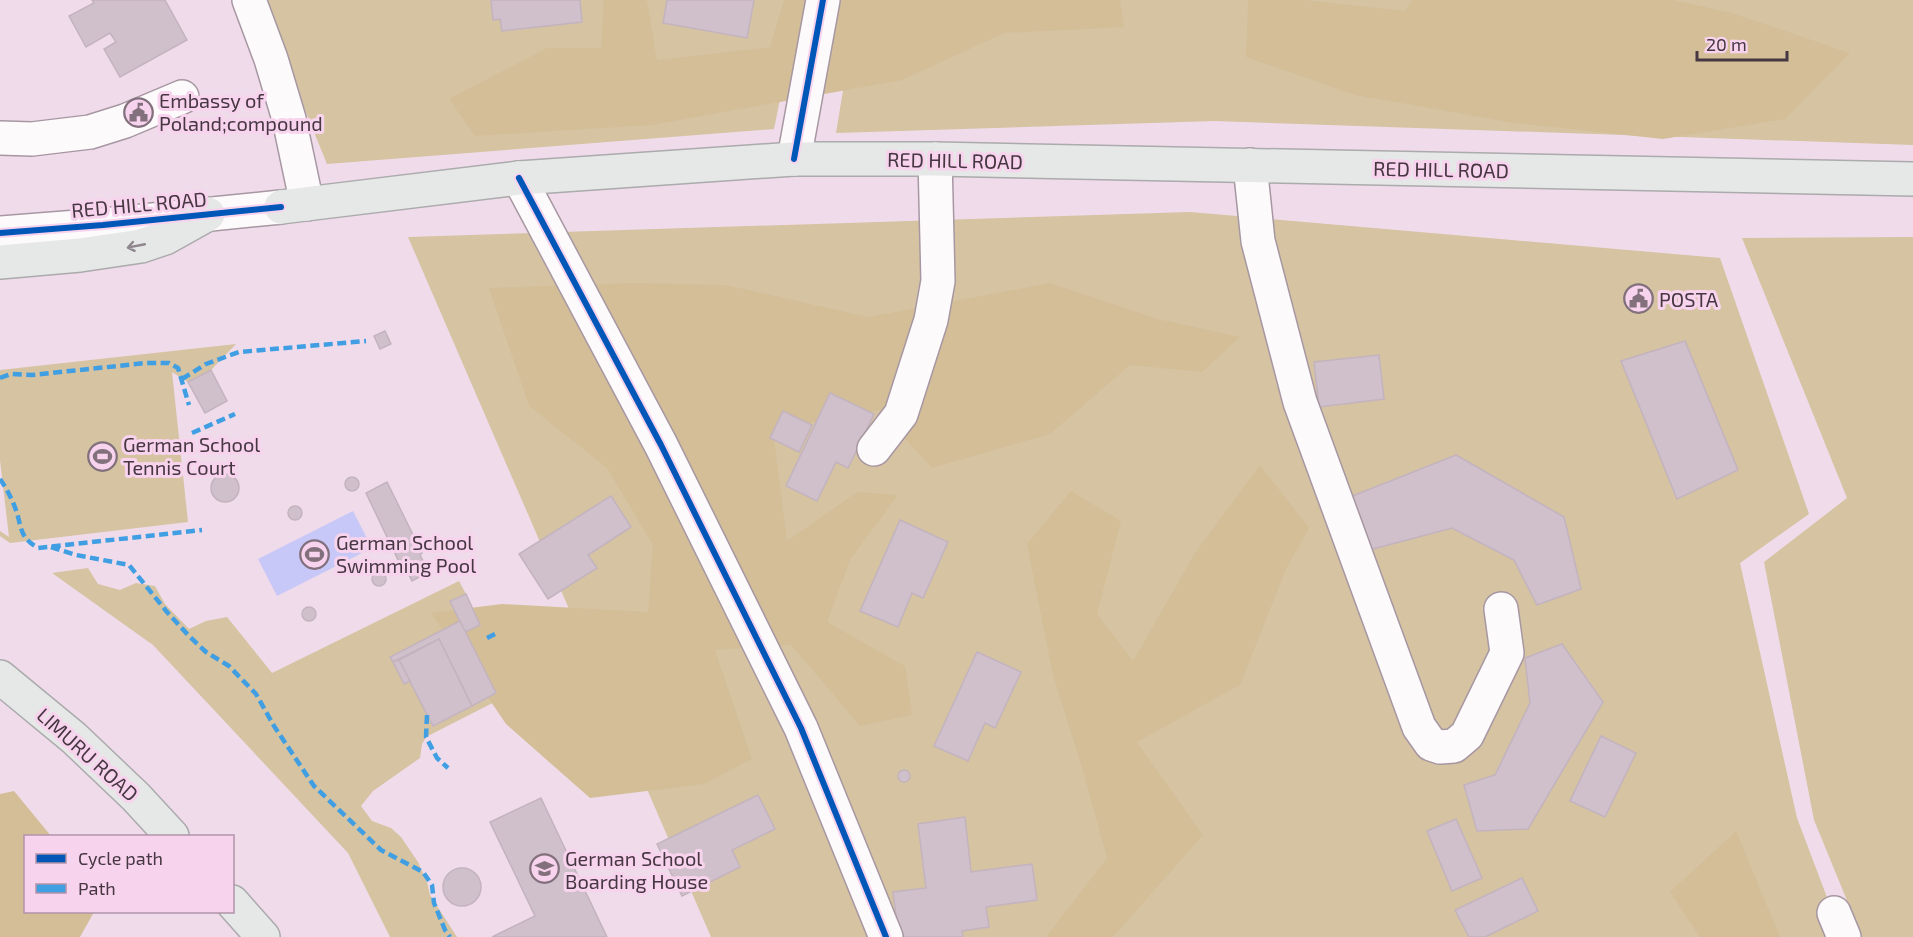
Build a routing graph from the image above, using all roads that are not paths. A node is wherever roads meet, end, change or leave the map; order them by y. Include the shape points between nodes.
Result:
1 (249, 0) edge
2 (823, 0) edge
3 (182, 97) dead end
4 (0, 138) edge
5 (794, 159) junction
6 (935, 159) junction
7 (1250, 165) junction
8 (519, 178) junction
9 (1913, 179) edge
10 (294, 205) junction
11 (208, 214) junction
12 (0, 233) edge
13 (0, 262) edge
14 (874, 449) dead end
15 (1501, 609) dead end
16 (0, 677) edge
17 (170, 835) edge
18 (234, 904) edge
19 (262, 937) edge
20 (886, 937) edge

1 - 10 street via 289,119
2 - 5 street
3 - 4 street via 90,132 32,139
5 - 6 main road, RED HILL ROAD
5 - 8 main road, RED HILL ROAD
6 - 7 main road, RED HILL ROAD
6 - 14 street via 938,281 931,320 901,414
7 - 9 main road, RED HILL ROAD
7 - 15 street via 1257,241 1300,402 1419,726 1431,744 1454,747 1467,735 1508,653
8 - 10 main road, RED HILL ROAD
8 - 20 street via 660,445 801,728
10 - 11 street, RED HILL ROAD
11 - 12 street, RED HILL ROAD
11 -> 13 main road via 165,238 141,246
16 - 17 main road, LIMURU ROAD via 82,746
18 - 19 main road

